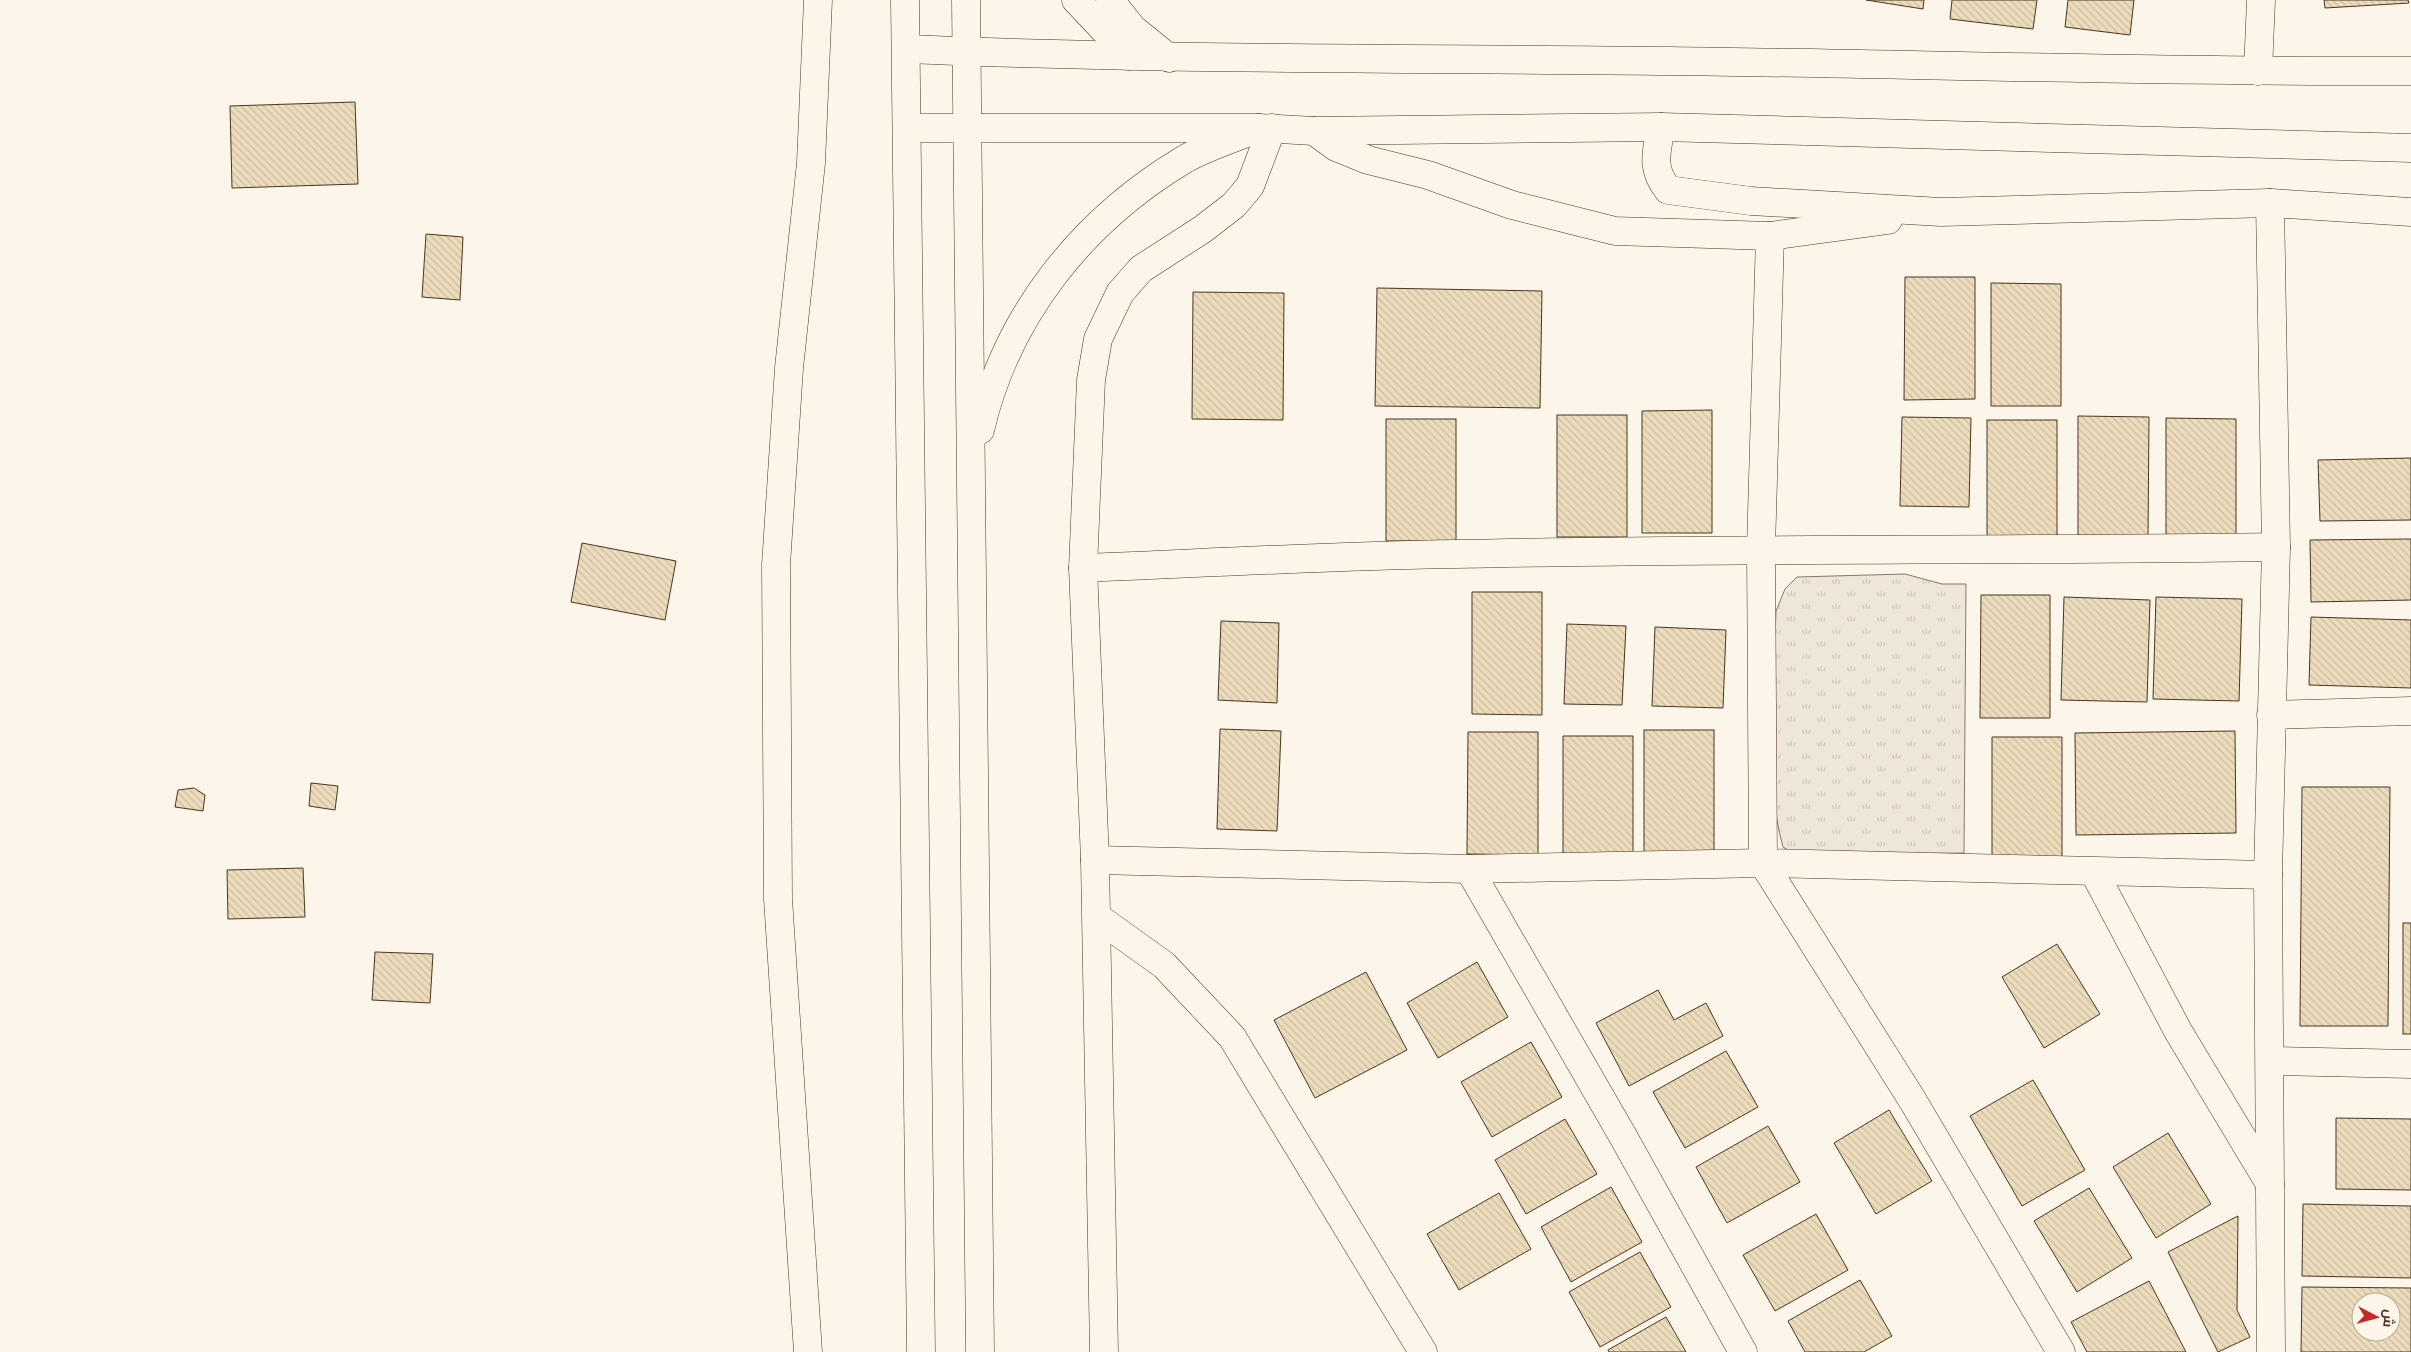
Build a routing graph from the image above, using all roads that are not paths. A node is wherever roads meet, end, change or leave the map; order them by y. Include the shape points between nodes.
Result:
1 (818, 0) edge
2 (905, 0) edge
3 (966, 0) edge
4 (1076, 0) edge
5 (1110, 0) edge
6 (2260, 0) edge
7 (906, 49) junction
8 (966, 52) junction
9 (1129, 56) junction
10 (1169, 58) junction
11 (2411, 70) edge
12 (2258, 71) junction
13 (966, 127) junction
14 (1661, 127) junction
15 (907, 128) junction
16 (1266, 128) junction
17 (1314, 131) junction
18 (2411, 148) edge
19 (2270, 202) junction
20 (1941, 212) junction
21 (2411, 212) edge
22 (1770, 236) junction
23 (971, 471) junction
24 (2276, 547) junction
25 (1760, 549) junction
26 (1083, 568) junction
27 (2411, 711) edge
28 (2271, 715) junction
29 (1096, 860) junction
30 (1763, 863) junction
31 (1469, 869) junction
32 (2094, 872) junction
33 (2268, 875) junction
34 (1097, 917) junction
35 (2270, 1061) junction
36 (2411, 1064) edge
37 (2270, 1184) junction
38 (808, 1352) edge
39 (921, 1352) edge
40 (980, 1352) edge
41 (1104, 1352) edge
42 (1423, 1352) edge
43 (1743, 1352) edge
44 (2061, 1352) edge
45 (2271, 1352) edge

1 - 38 main road via 811,163 789,368 776,565 778,899
2 - 7 main road
3 - 8 main road
4 - 9 main road
5 - 10 main road via 1132,28
6 - 12 main road
7 - 8 main road
7 - 15 main road
8 - 9 main road
8 - 13 main road
9 - 10 main road
10 - 12 main road via 1662,61
11 - 12 main road
13 - 15 main road
13 - 16 main road
13 - 23 main road
14 - 17 main road
14 - 18 main road
14 - 20 main road via 1656,152 1658,176 1668,190 1751,201
15 - 39 main road
16 - 17 main road
16 - 23 main road via 1186,159 1122,202 1065,258 1021,322 989,394
16 - 26 main road via 1258,171 1245,193 1220,217 1141,269 1120,293 1098,339 1091,380
17 - 22 main road via 1336,147 1368,160 1428,174 1512,205 1615,230
19 - 20 main road
19 - 21 main road
19 - 24 main road
20 - 22 main road
22 - 25 main road
23 - 40 main road
24 - 25 main road via 2010,551
24 - 28 main road
25 - 26 main road via 1451,554
25 - 30 main road
26 - 29 main road
27 - 28 main road
28 - 33 main road
29 - 31 main road
29 - 34 main road
30 - 31 main road
30 - 32 main road
30 - 44 main road via 1913,1101
31 - 43 main road
32 - 33 main road
32 - 37 main road via 2178,1031
33 - 35 main road
34 - 41 main road
34 - 42 main road via 1164,965 1232,1037
35 - 36 main road
35 - 37 main road
37 - 45 main road

